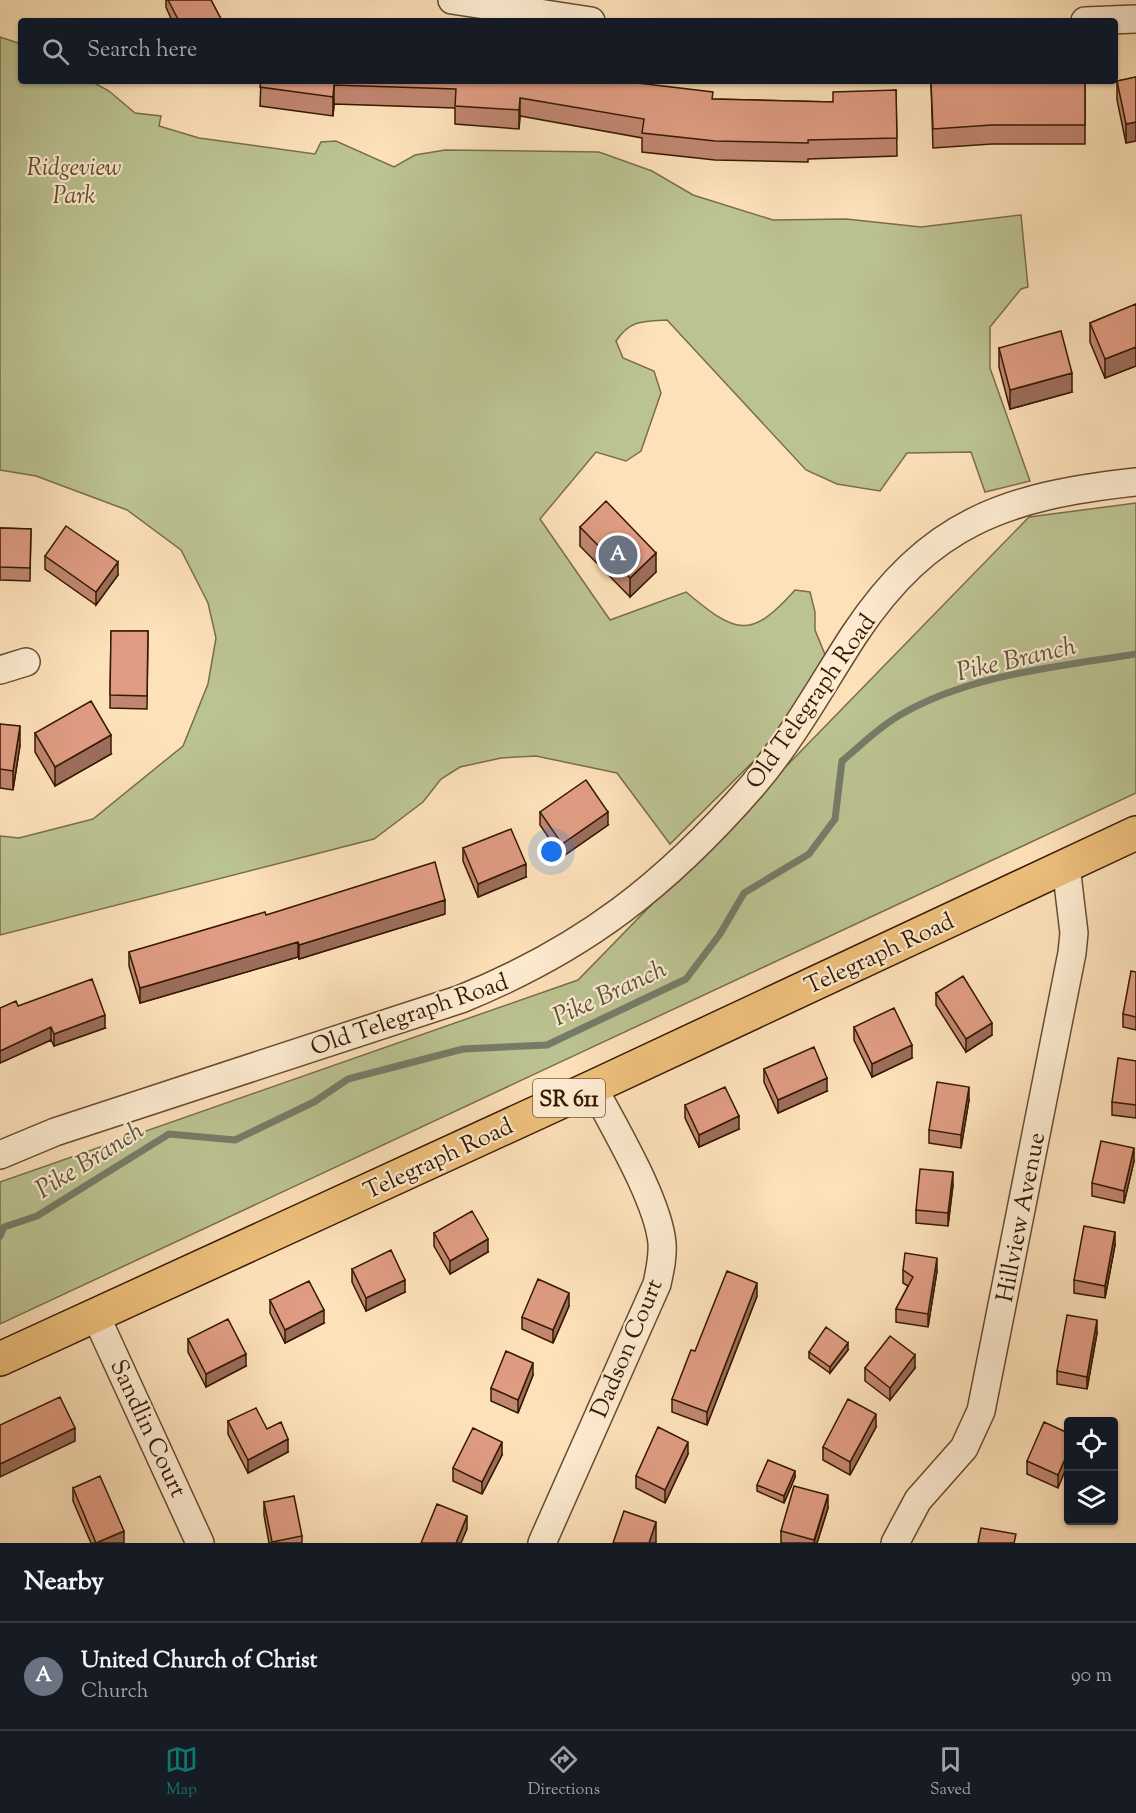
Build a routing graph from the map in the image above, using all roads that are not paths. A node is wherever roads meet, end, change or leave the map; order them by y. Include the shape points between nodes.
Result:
1 (452, 0) edge
2 (571, 18) edge
3 (1136, 19) edge
4 (1118, 20) edge
5 (1136, 482) edge
6 (26, 662) dead end
7 (0, 670) edge
8 (1136, 833) edge
9 (1066, 866) junction
10 (593, 1087) junction
11 (0, 1155) edge
12 (95, 1314) junction
13 (0, 1359) edge
14 (200, 1543) edge
15 (542, 1543) edge
16 (895, 1543) edge

1 - 2 street
3 - 4 street
5 - 11 street, Old Telegraph Road via 1065,492 997,509 937,543 892,585 855,634 785,745 746,792 639,897 558,954 461,999 55,1131
6 - 7 street
8 - 9 main road, Telegraph Road / SR 611
9 - 10 main road, Telegraph Road / SR 611
9 - 16 street, Hillview Avenue via 1074,933 1072,953 981,1411 964,1448 918,1500
10 - 12 main road, Telegraph Road / SR 611
10 - 15 street, Dadson Court via 653,1209 662,1244 662,1264 657,1284
12 - 13 main road, Telegraph Road / SR 611
12 - 14 street, Sandlin Court

